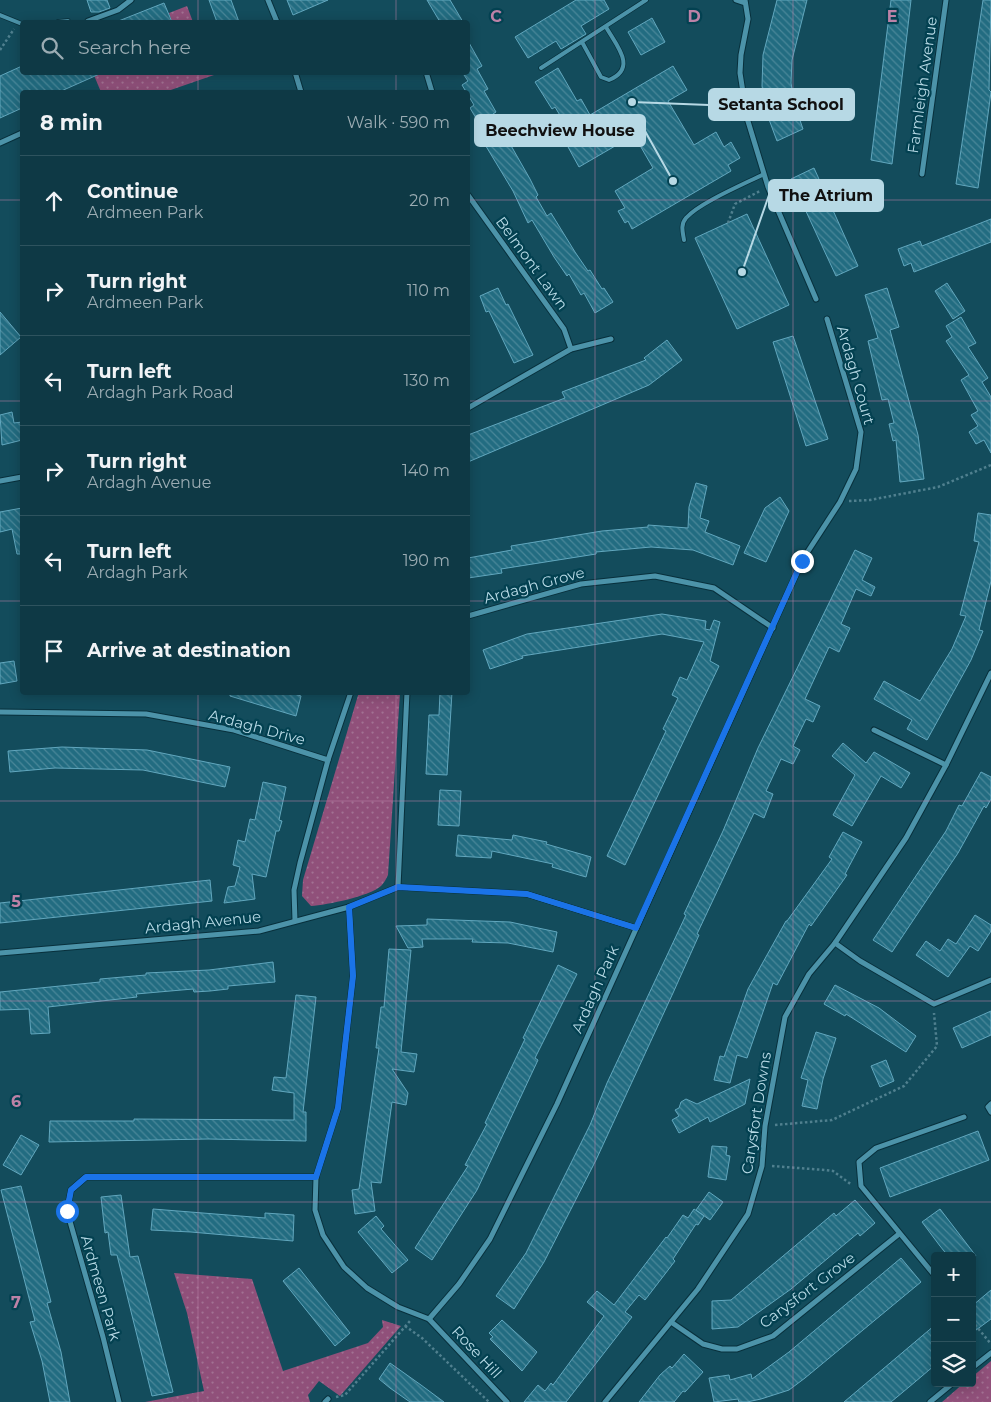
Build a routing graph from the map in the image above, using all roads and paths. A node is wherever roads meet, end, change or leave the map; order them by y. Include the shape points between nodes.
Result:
1 (131, 0) edge
2 (268, 0) edge
3 (646, 0) edge
4 (736, 0) edge
5 (946, 0) edge
6 (745, 2) edge
7 (0, 15) edge
8 (91, 20) edge
9 (276, 20) edge
10 (17, 23) junction
11 (20, 24) edge
12 (606, 27) junction
13 (582, 42) junction
14 (0, 50) edge
15 (541, 68) dead end
16 (295, 75) edge
17 (427, 75) edge
18 (300, 90) edge
19 (431, 90) edge
20 (20, 134) edge
21 (0, 143) edge
22 (764, 174) junction
23 (922, 174) dead end
24 (768, 187) junction
25 (470, 198) edge
26 (728, 223) dead end
27 (684, 240) dead end
28 (816, 299) dead end
29 (827, 319) dead end
30 (611, 339) dead end
31 (571, 349) junction
32 (470, 407) edge
33 (991, 466) edge
34 (856, 469) joint
35 (20, 477) edge
36 (0, 481) edge
37 (840, 502) junction
38 (470, 615) edge
39 (773, 628) junction
40 (991, 673) edge
41 (989, 685) edge
42 (350, 695) edge
43 (408, 695) edge
44 (0, 712) edge
45 (874, 730) dead end
46 (328, 760) junction
47 (946, 765) junction
48 (398, 887) junction
49 (349, 907) junction
50 (295, 921) junction
51 (636, 928) junction
52 (835, 943) junction
53 (0, 953) edge
54 (991, 980) edge
55 (934, 1004) junction
56 (991, 1104) edge
57 (991, 1112) edge
58 (964, 1116) dead end
59 (765, 1126) junction
60 (762, 1166) junction
61 (316, 1177) junction
62 (861, 1186) junction
63 (899, 1234) junction
64 (931, 1271) edge
65 (416, 1313) junction
66 (429, 1319) junction
67 (671, 1322) junction
68 (405, 1326) junction
69 (976, 1326) edge
70 (991, 1344) edge
71 (991, 1353) edge
72 (976, 1365) edge
73 (948, 1387) edge
74 (326, 1400) edge
75 (118, 1402) edge
76 (489, 1402) edge
77 (507, 1402) edge
78 (604, 1402) edge
79 (930, 1402) edge

1 - 8 street via 118,10
2 - 9 street
3 - 12 lane
4 - 6 street
5 - 23 street, Farmleigh Avenue
6 - 22 street via 748,19 740,73 746,118
7 - 10 lane
10 - 11 lane
10 - 14 path
12 - 13 lane
12 - 13 lane via 624,62 618,77 609,80 600,77
13 - 15 lane
16 - 18 street
17 - 19 street
20 - 21 street
22 - 24 street
22 - 27 lane via 685,219 682,228
24 - 26 path via 735,204
24 - 28 street
25 - 31 street, Belmont Lawn via 564,329
29 - 34 street, Ardagh Court via 861,432
30 - 31 street
31 - 32 street
33 - 37 path via 938,487 870,500
34 - 37 street, Ardagh Park
35 - 36 street
37 - 39 street, Ardagh Park via 803,559
38 - 39 street, Ardagh Grove via 581,584 655,576 714,588
39 - 51 street, Ardagh Park
40 - 41 street, Carysfort Downs
41 - 47 street, Carysfort Downs
42 - 46 street
43 - 48 street
44 - 46 street, Ardagh Drive via 146,714 234,730
45 - 47 street
46 - 50 street via 294,890
47 - 52 street, Carysfort Downs via 906,838
48 - 49 street, Ardagh Avenue
48 - 51 street, Ardagh Avenue via 527,894
49 - 50 street, Ardagh Avenue
49 - 61 street via 353,976 338,1108
50 - 53 street, Ardagh Avenue via 259,931
51 - 66 street, Ardagh Park via 557,1104 490,1238 459,1284
52 - 55 street
52 - 59 street, Carysfort Downs via 809,974 785,1017
54 - 55 street
55 - 59 path via 937,1046 904,1086 832,1120
56 - 57 street via 988,1107
58 - 62 street via 876,1148 859,1162
59 - 60 street, Carysfort Downs
60 - 62 path via 825,1170 844,1178 856,1188
60 - 67 street, Carysfort Downs via 748,1214 698,1289
61 - 65 street via 315,1210 320,1227 344,1267 367,1288 398,1307
61 - 75 street, Ardmeen Park via 86,1177 71,1190 67,1211
62 - 63 street
63 - 64 street
63 - 67 street, Carysfort Grove via 773,1336 738,1350 722,1350 703,1344
65 - 66 street
65 - 68 path
66 - 77 street, Rose Hill
67 - 78 street, Carysfort Downs
68 - 74 path via 345,1395
68 - 76 path via 422,1338
69 - 70 path
71 - 72 street
73 - 79 street

